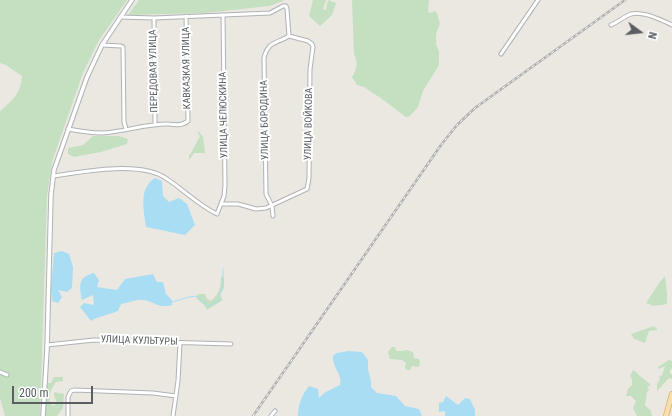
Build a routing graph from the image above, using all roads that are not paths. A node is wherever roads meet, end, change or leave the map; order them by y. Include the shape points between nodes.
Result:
1 (132, 0) edge
2 (538, 0) edge
3 (223, 15) junction
4 (186, 16) junction
5 (120, 17) junction
6 (154, 18) junction
7 (611, 25) dead end
8 (672, 25) edge
9 (289, 36) junction
10 (102, 45) junction
11 (501, 54) dead end
12 (155, 124) junction
13 (68, 128) junction
14 (126, 129) junction
15 (53, 176) junction
16 (222, 204) junction
17 (272, 206) junction
18 (273, 216) dead end
19 (180, 343) junction
20 (231, 344) dead end
21 (47, 345) junction
22 (0, 372) edge
23 (7, 375) dead end
24 (672, 394) edge
25 (176, 396) junction
26 (275, 411) dead end
27 (43, 416) edge
28 (68, 416) edge
29 (173, 416) edge
30 (271, 416) edge
31 (666, 416) edge

1 - 5 street
2 - 11 street
3 - 4 street
3 - 9 street via 270,12 286,6
3 - 16 street, УЛИЦА ЧЕЛЮСКИНА via 225,185
4 - 6 street
4 - 12 street, КАВКАЗКАЯ УЛИЦА via 188,120 179,125
5 - 6 street
5 - 10 street
6 - 12 street, ПЕРЕДОВАЯ УЛИЦА
7 - 8 street via 630,14 638,13
9 - 17 street, УЛИЦА БОРОДИНА via 269,46 264,58 266,194
9 - 17 street, УЛИЦА ВОЙКОВА via 308,41 313,48 309,178 307,189
10 - 13 street
10 - 14 street via 123,47
12 - 14 street
13 - 14 street via 100,133
13 - 15 street
15 - 16 street, УЛИЦА ЧЕЛЮСКИНА via 116,169 151,171 167,178 206,209 217,214
15 - 21 street
16 - 17 street via 238,204 256,210
17 - 18 street, УЛИЦА БОРОДИНА
19 - 20 street, УЛИЦА КУЛЬТУРЫ
19 - 21 street, УЛИЦА КУЛЬТУРЫ via 94,340
19 - 25 street
21 - 27 street
22 - 23 street
24 - 31 main road
25 - 28 street via 71,391 68,397
25 - 29 street
26 - 30 street

